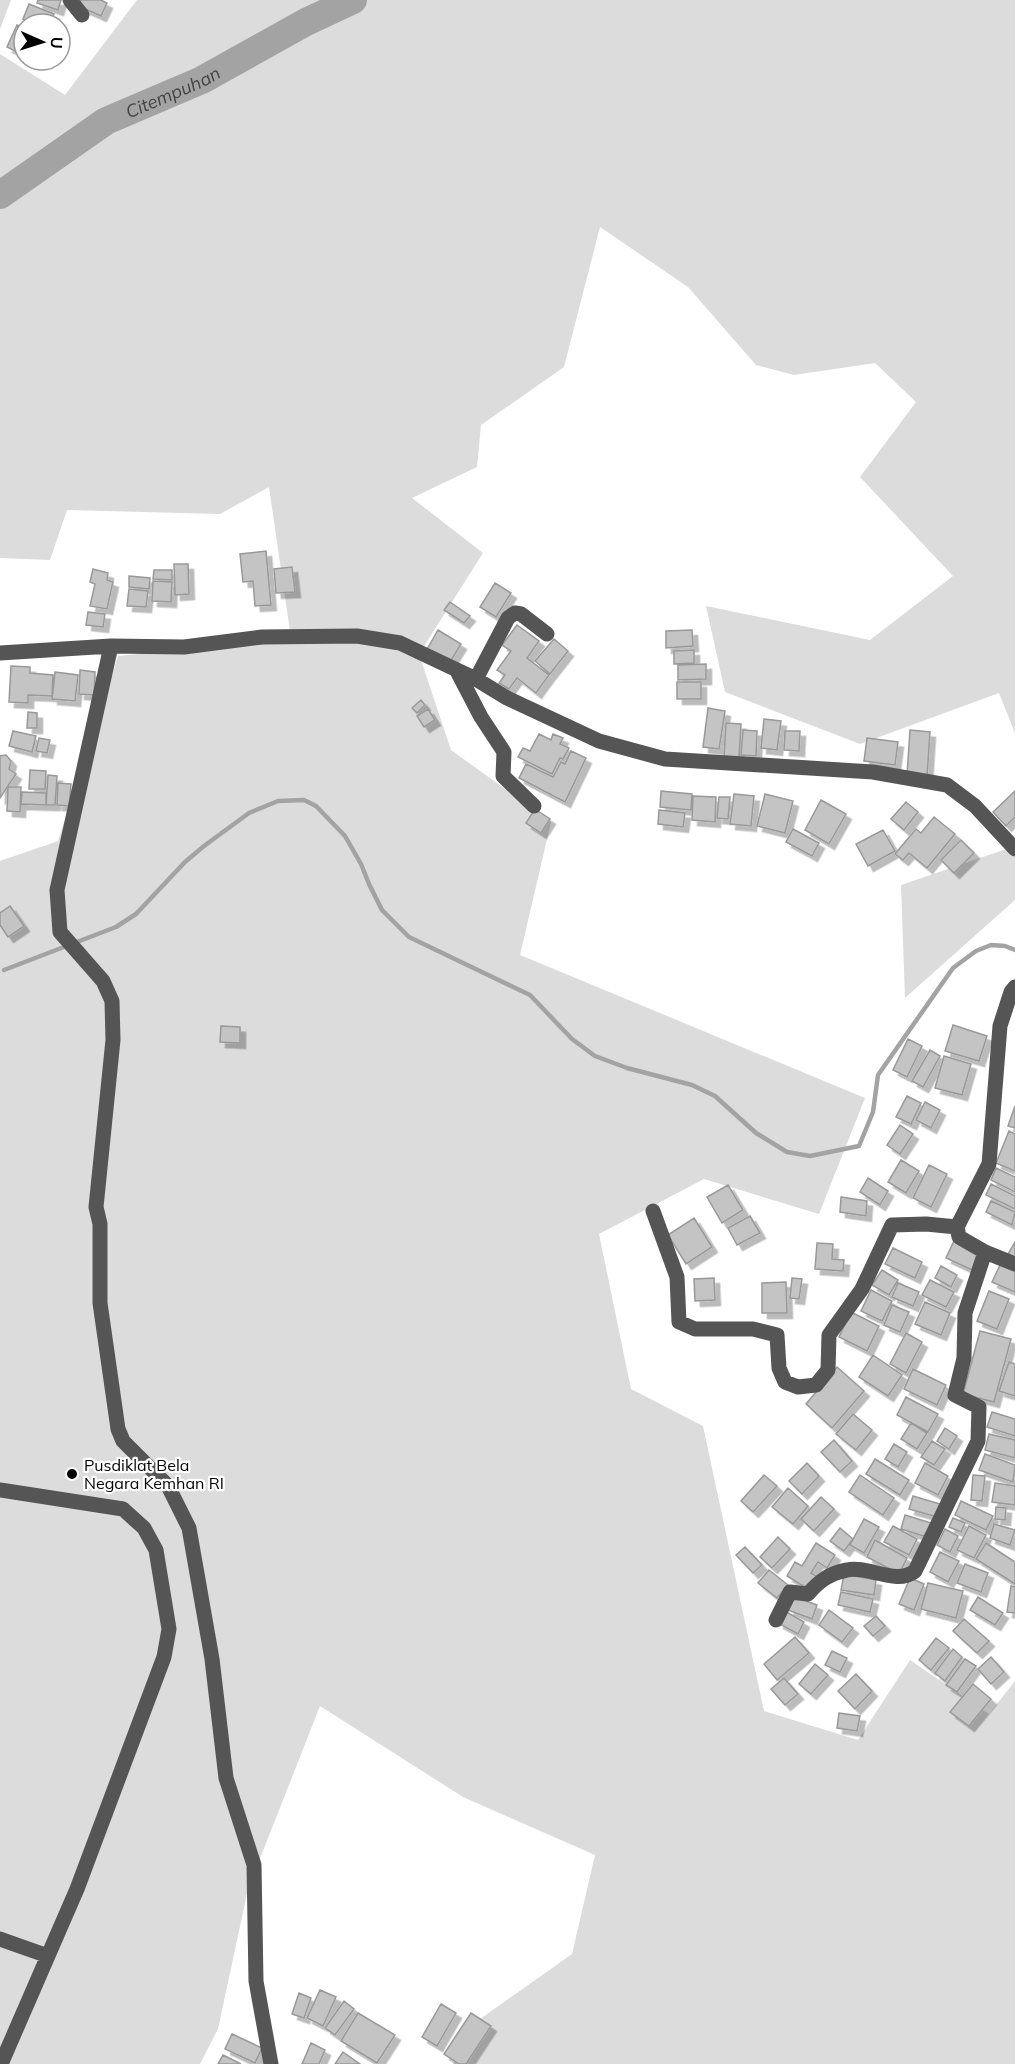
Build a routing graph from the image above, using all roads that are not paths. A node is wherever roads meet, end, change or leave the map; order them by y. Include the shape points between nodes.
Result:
1 (70, 0) edge
2 (82, 15) dead end
3 (547, 634) dead end
4 (111, 646) junction
5 (0, 653) edge
6 (457, 670) junction
7 (476, 679) junction
8 (534, 806) dead end
9 (1015, 849) edge
10 (1013, 989) edge
11 (653, 1211) dead end
12 (957, 1227) junction
13 (985, 1252) junction
14 (1015, 1264) edge
15 (0, 1490) edge
16 (777, 1620) dead end
17 (0, 1939) edge
18 (48, 1956) junction
19 (1, 2064) edge
20 (271, 2064) edge

1 - 2 street
3 - 7 street via 515,613 508,618
4 - 5 street
4 - 6 street via 184,647 262,637 357,636 400,643
4 - 20 street via 57,890 60,932 103,981 112,1001 112,1040 96,1207 100,1224 100,1303 118,1429 123,1441 168,1486 189,1528 212,1659 225,1778 254,1865 256,1981
6 - 7 street
6 - 8 street via 504,752 503,776
7 - 9 street via 507,698 599,741 665,759 873,772 947,785 975,806
10 - 12 street via 1000,1026 989,1164
11 - 12 street via 677,1276 679,1322 695,1329 753,1329 777,1335 778,1368 786,1382 798,1387 816,1385 828,1370 829,1335 862,1289 892,1225
12 - 13 street via 959,1237
13 - 14 street
13 - 16 street via 965,1313 964,1358 955,1395 979,1407 978,1441 915,1571 900,1577 849,1569 822,1578 808,1594 790,1592
15 - 18 street via 123,1509 144,1528 156,1550 169,1629 160,1668
17 - 18 street
18 - 19 street

